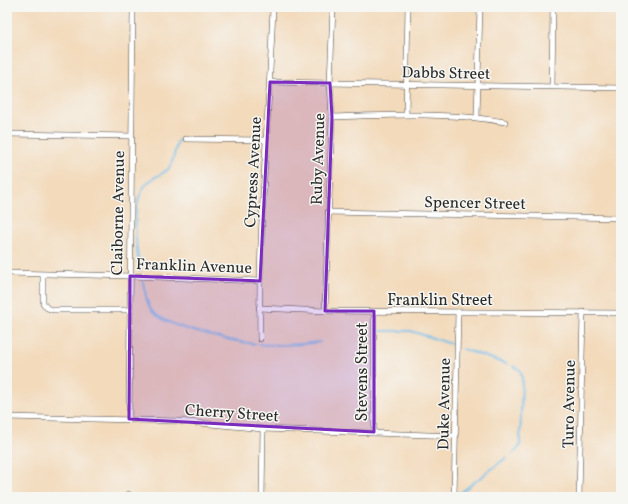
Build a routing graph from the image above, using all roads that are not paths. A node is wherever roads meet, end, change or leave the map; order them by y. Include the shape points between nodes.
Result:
1 (133, 7) edge
2 (273, 7) edge
3 (333, 7) edge
4 (408, 7) edge
5 (480, 7) edge
6 (553, 7) edge
7 (270, 82) junction
8 (330, 83) junction
9 (407, 84) junction
10 (477, 86) junction
11 (552, 86) junction
12 (621, 88) edge
13 (406, 114) junction
14 (332, 116) junction
15 (477, 117) junction
16 (505, 122) dead end
17 (7, 134) edge
18 (131, 136) junction
19 (186, 139) dead end
20 (266, 140) junction
21 (328, 212) junction
22 (621, 218) edge
23 (7, 273) edge
24 (43, 275) junction
25 (130, 276) junction
26 (260, 281) junction
27 (259, 308) junction
28 (130, 310) junction
29 (325, 311) junction
30 (374, 311) junction
31 (458, 312) junction
32 (583, 312) junction
33 (621, 313) edge
34 (260, 339) dead end
35 (7, 417) edge
36 (129, 420) junction
37 (263, 429) junction
38 (374, 432) junction
39 (456, 436) junction
40 (262, 497) edge
41 (454, 497) edge
42 (579, 497) edge

1 - 18 street, Claiborne Avenue
2 - 7 street, Cypress Avenue
3 - 8 street, Ruby Avenue
4 - 9 street
5 - 10 street
6 - 11 street
7 - 8 street, Dabbs Street
7 - 20 street, Cypress Avenue
8 - 9 street, Dabbs Street
8 - 14 street, Ruby Avenue
9 - 10 street, Dabbs Street
9 - 13 street
10 - 11 street, Dabbs Street
10 - 15 street
11 - 12 street, Dabbs Street
13 - 14 street
13 - 15 street
14 - 21 street, Ruby Avenue
15 - 16 street
17 - 18 street
18 - 25 street, Claiborne Avenue
19 - 20 street
20 - 26 street, Cypress Avenue
21 - 22 street, Spencer Street
21 - 29 street, Ruby Avenue
23 - 24 street, Franklin Avenue
24 - 25 street, Franklin Avenue
24 - 28 street via 43,303 47,308
25 - 26 street, Franklin Avenue
25 - 28 street, Claiborne Avenue
26 - 27 street, Cypress Avenue
27 - 29 street, Franklin Street
27 - 34 street, Cypress Avenue
28 - 36 street, Claiborne Avenue
29 - 30 street, Franklin Street
30 - 31 street, Franklin Street
30 - 38 street, Stevens Street
31 - 32 street, Franklin Street
31 - 39 street, Duke Avenue
32 - 33 street, Franklin Street
32 - 42 street, Turo Avenue
35 - 36 street, Cherry Street
36 - 37 street, Cherry Street via 192,422
37 - 38 street, Cherry Street
37 - 40 street
38 - 39 street, Cherry Street
39 - 41 street, Duke Avenue

